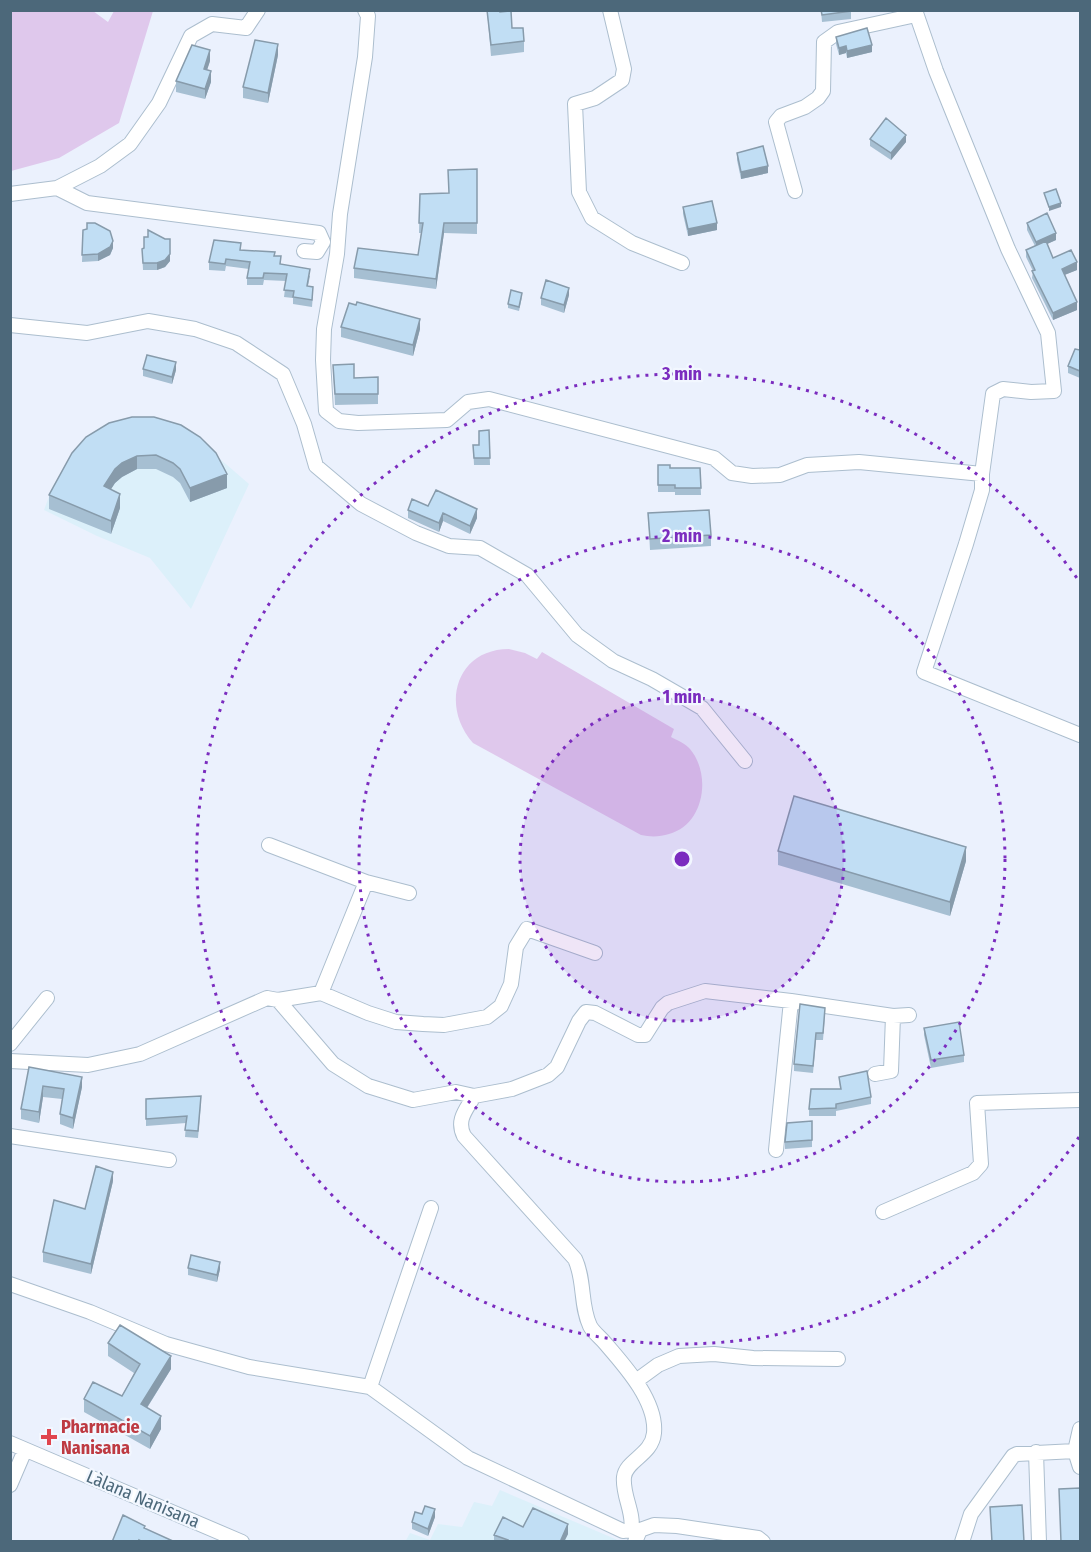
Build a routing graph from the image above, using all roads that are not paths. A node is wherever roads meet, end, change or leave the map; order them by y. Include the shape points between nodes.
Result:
1 (258, 10) edge
2 (365, 10) edge
3 (610, 10) edge
4 (915, 13) edge
5 (57, 188) junction
6 (795, 191) dead end
7 (10, 194) edge
8 (304, 251) dead end
9 (682, 263) dead end
10 (10, 326) edge
11 (982, 474) junction
12 (1080, 735) edge
13 (745, 761) dead end
14 (269, 845) dead end
15 (366, 882) junction
16 (409, 893) dead end
17 (595, 953) dead end
18 (321, 993) junction
19 (47, 998) dead end
20 (278, 1000) junction
21 (791, 1001) junction
22 (909, 1015) dead end
23 (893, 1017) junction
24 (10, 1044) edge
25 (10, 1062) edge
26 (875, 1074) dead end
27 (474, 1096) junction
28 (1080, 1100) edge
29 (10, 1136) edge
30 (776, 1150) dead end
31 (169, 1160) dead end
32 (431, 1208) dead end
33 (883, 1212) dead end
34 (10, 1284) edge
35 (838, 1359) dead end
36 (636, 1380) junction
37 (370, 1387) junction
38 (1080, 1430) edge
39 (10, 1443) edge
40 (25, 1450) junction
41 (1075, 1451) junction
42 (1036, 1452) junction
43 (1080, 1467) edge
44 (10, 1485) edge
45 (237, 1540) edge
46 (635, 1542) edge
47 (763, 1542) edge
48 (962, 1542) edge
49 (1039, 1542) edge

1 - 5 street via 246,28 212,24 191,36 159,103 130,144 100,166
2 - 11 street via 365,57 324,329 326,411 339,421 447,420 468,402 489,399 714,458 732,473 780,475 807,465 859,462
3 - 9 street via 624,69 622,80 595,98 575,104 579,192 592,218 632,243
4 - 6 street via 838,32 824,42 823,92 776,122
4 - 11 street via 1008,249 1048,333 1054,391 1002,388 993,394
5 - 7 street
5 - 8 street via 87,203 319,232 322,242 317,252
10 - 13 street via 87,333 148,321 236,343 283,374 316,466 361,504 448,546 480,548 527,575 577,634 613,661 702,708
11 - 12 street via 982,490 924,672
14 - 15 street
15 - 16 street
15 - 18 street
17 - 18 street via 527,929 516,947 511,984 501,1006 487,1017 444,1025 396,1022
18 - 20 street
19 - 24 street
20 - 25 street via 267,998 140,1054 88,1065
20 - 27 street via 333,1064 368,1086 413,1100 456,1092
21 - 23 street
21 - 27 street via 705,991 668,1003 645,1035 586,1012 557,1067 548,1075 512,1089
21 - 30 street
22 - 23 street
23 - 26 street via 891,1071
27 - 36 street via 460,1121 464,1136 575,1259 590,1328
28 - 33 street via 977,1103 981,1164 973,1173
29 - 31 street
32 - 37 street
34 - 37 street via 176,1347 249,1367
35 - 36 street via 679,1356
36 - 37 street via 650,1410 654,1432 650,1446 624,1477 632,1523 631,1530 623,1532 468,1458
38 - 41 street
39 - 40 street, Làlana Nanisana
40 - 44 street
40 - 45 street, Làlana Nanisana
41 - 42 street
41 - 43 street
42 - 48 street via 1013,1456 971,1514
42 - 49 street
46 - 47 street via 640,1530 654,1525 746,1536

